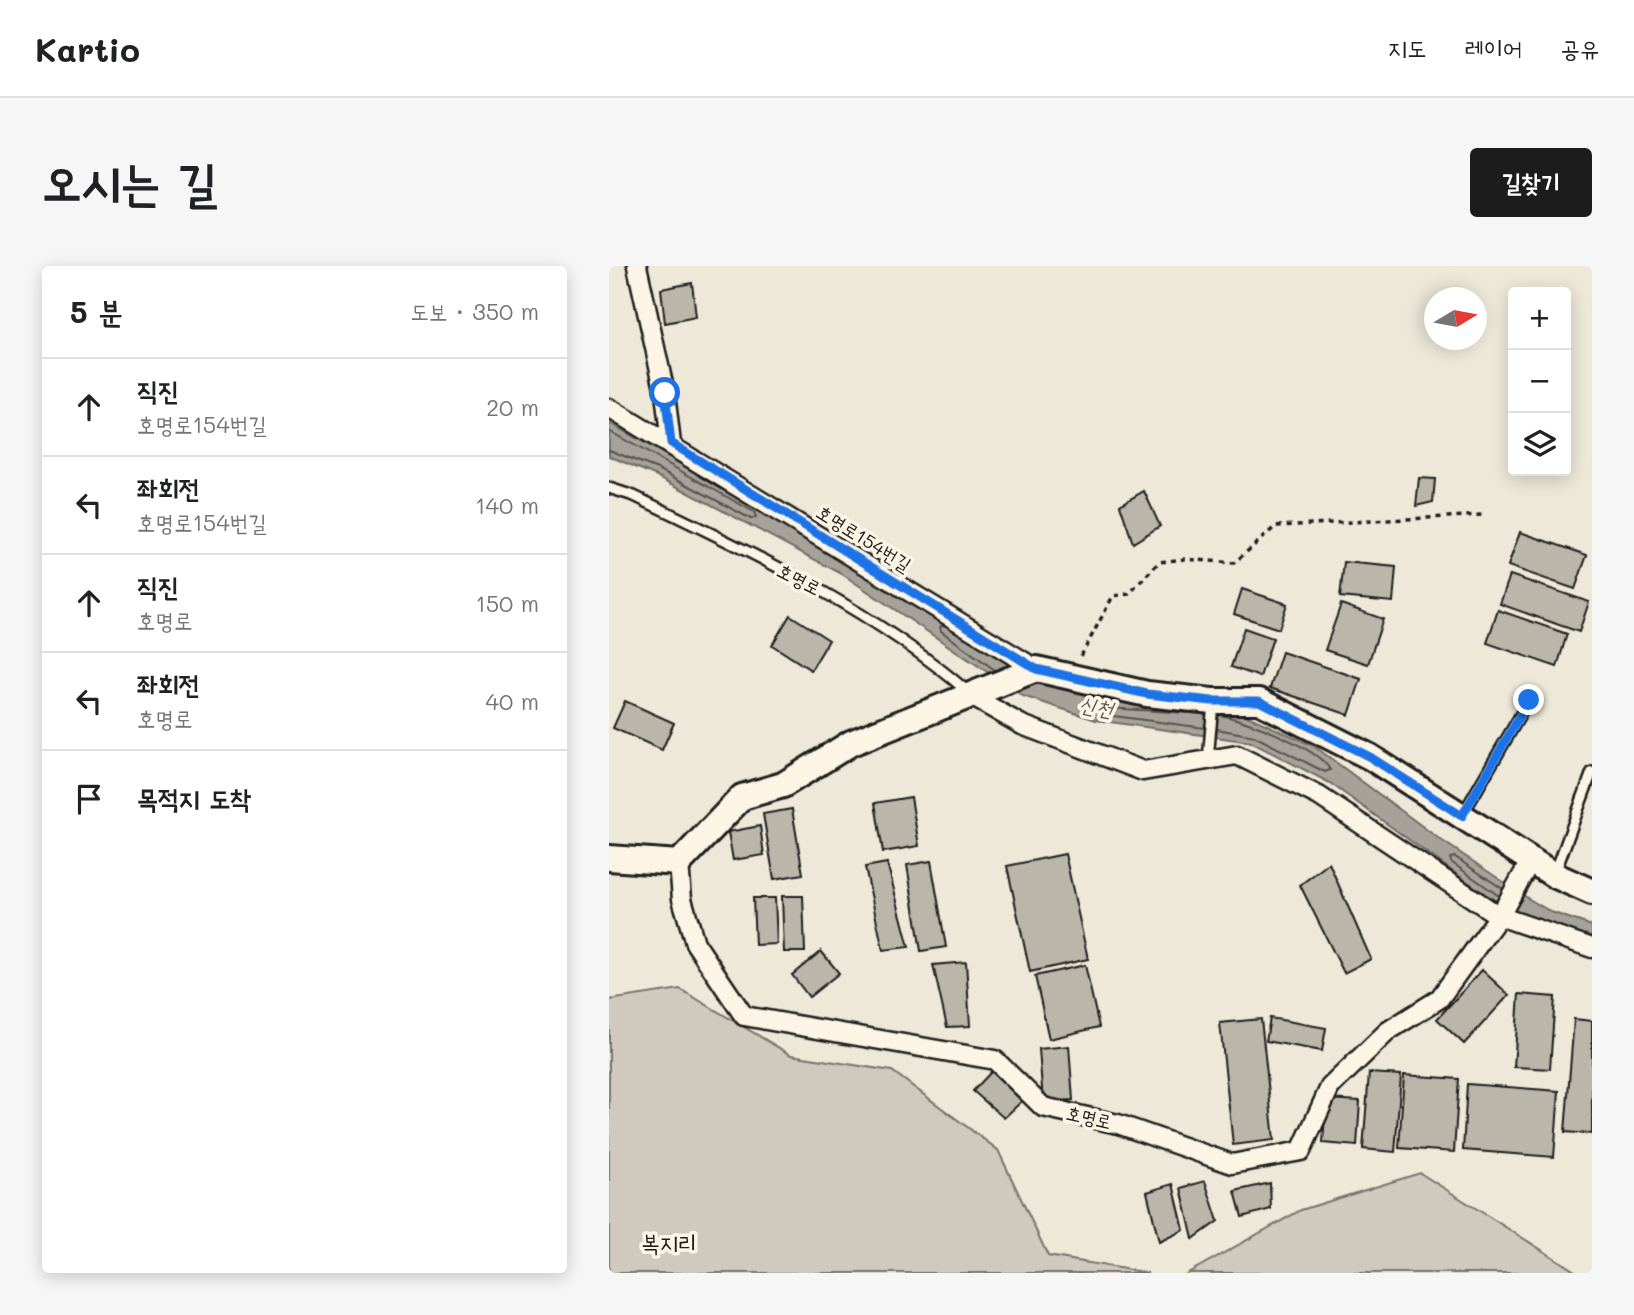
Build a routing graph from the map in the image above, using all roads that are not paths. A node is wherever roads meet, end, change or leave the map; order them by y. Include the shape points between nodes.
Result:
1 (637, 266) edge
2 (609, 408) edge
3 (671, 443) junction
4 (609, 488) edge
5 (1034, 670) junction
6 (975, 695) junction
7 (1529, 700) dead end
8 (1213, 703) junction
9 (1208, 757) junction
10 (1592, 772) edge
11 (1462, 816) junction
12 (609, 858) edge
13 (1531, 860) junction
14 (679, 863) junction
15 (1554, 874) junction
16 (1592, 892) edge
17 (1500, 914) junction
18 (1592, 948) edge

1 - 3 street via 665,393
2 - 3 street, 호명로154번길
3 - 5 street, 호명로154번길
4 - 6 lane, 호명로 via 634,496 827,593
5 - 6 street
5 - 8 street
6 - 9 street via 1023,724 1143,771
6 - 14 street via 851,743 783,785 742,797
7 - 11 lane
8 - 9 lane
8 - 11 street via 1259,701 1370,757
9 - 17 street via 1237,755 1319,796
10 - 15 lane
11 - 13 street
12 - 14 street
13 - 15 street
13 - 17 street
14 - 17 street, 호명로 via 682,899 695,943 744,1016 995,1060 1043,1107 1118,1124 1232,1164 1301,1151 1330,1087 1388,1031 1439,999
15 - 16 street
17 - 18 street

